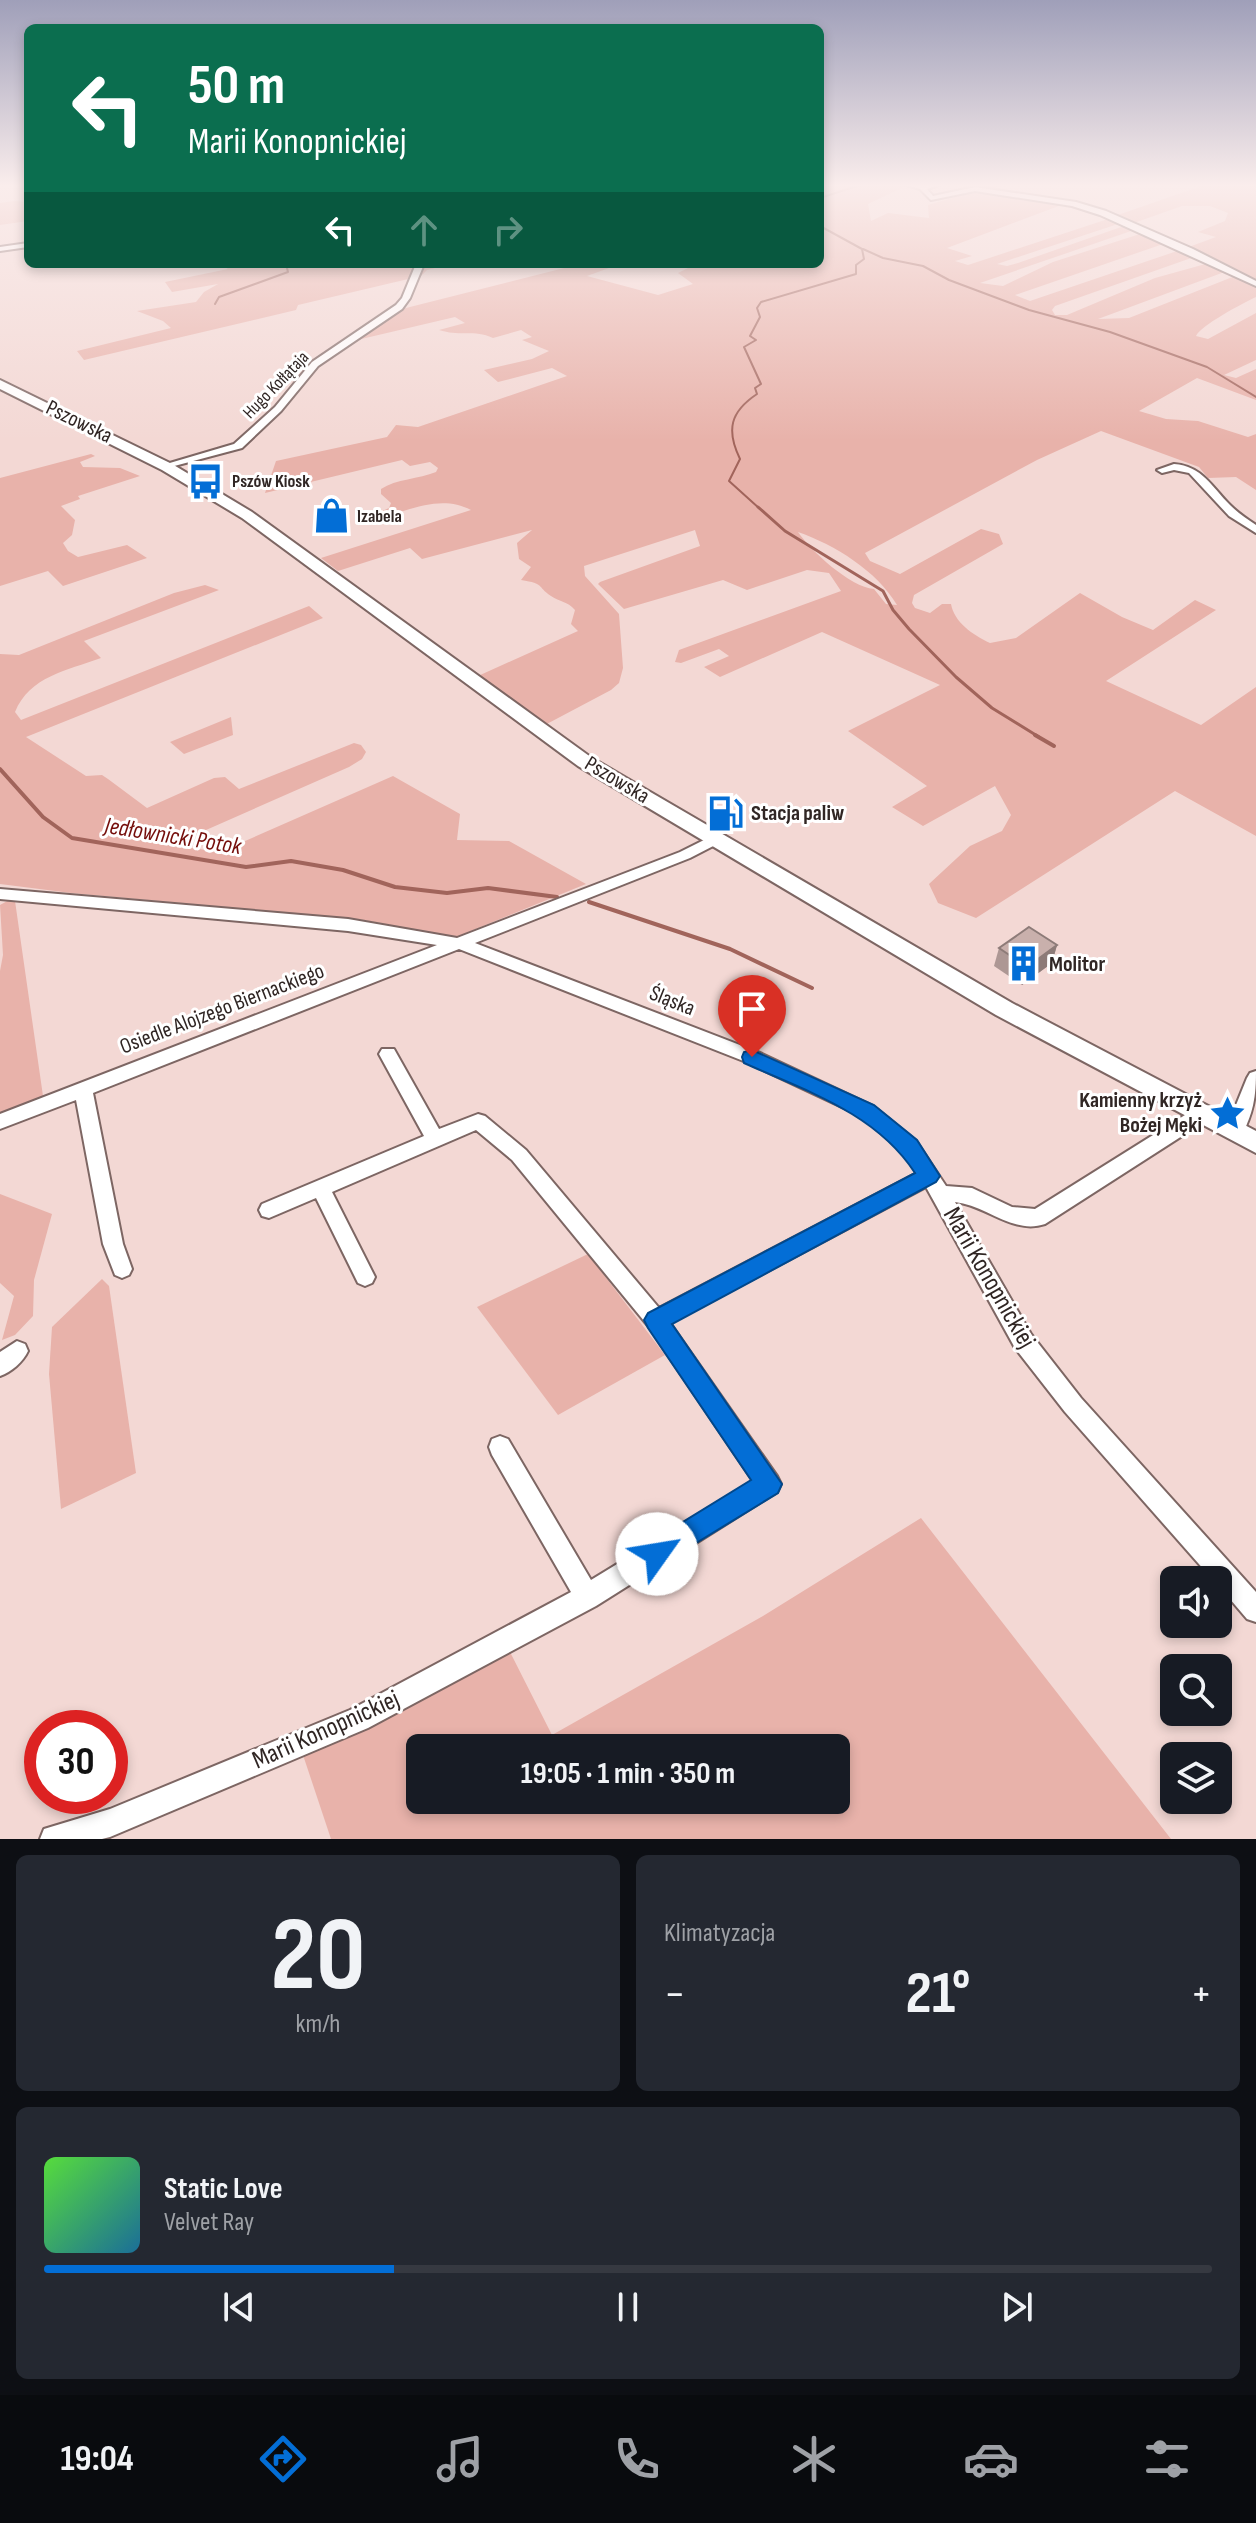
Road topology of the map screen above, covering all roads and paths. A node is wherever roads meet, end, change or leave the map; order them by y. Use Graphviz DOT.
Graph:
graph roads {
  1 [pos="418,270"];
  2 [pos="1225,270"];
  3 [pos="1256,284"];
  4 [pos="0,384"];
  5 [pos="167,467"];
  6 [pos="1162,470"];
  7 [pos="1256,530"];
  8 [pos="716,839"];
  9 [pos="0,894"];
  10 [pos="462,944"];
  11 [pos="388,1054"];
  12 [pos="1256,1078"];
  13 [pos="83,1088"];
  14 [pos="1200,1115"];
  15 [pos="0,1122"];
  16 [pos="1245,1138"];
  17 [pos="435,1139"];
  18 [pos="934,1184"];
  19 [pos="321,1188"];
  20 [pos="269,1210"];
  21 [pos="122,1269"];
  22 [pos="365,1277"];
  23 [pos="656,1320"];
  24 [pos="500,1447"];
  25 [pos="587,1597"];
  26 [pos="1256,1610"];
  27 [pos="54,1839"];
  1 -- 5 [label="street, Hugo Kołłątaja"];
  2 -- 3 [label="street"];
  4 -- 5 [label="main road, Pszowska"];
  5 -- 8 [label="main road, Pszowska"];
  6 -- 7 [label="street"];
  8 -- 10 [label="street"];
  8 -- 14 [label="main road, Pszowska"];
  9 -- 10 [label="street, Śląska"];
  10 -- 13 [label="street, Osiedle Alojzego Biernackiego"];
  10 -- 18 [label="street, Śląska"];
  11 -- 17 [label="street"];
  12 -- 16 [label="street"];
  13 -- 15 [label="street, Osiedle Alojzego Biernackiego"];
  13 -- 21 [label="street"];
  14 -- 16 [label="main road, Pszowska"];
  14 -- 18 [label="street"];
  17 -- 19 [label="street, Marii Konopnickiej"];
  17 -- 23 [label="street, Marii Konopnickiej"];
  18 -- 23 [label="street"];
  18 -- 26 [label="street, Marii Konopnickiej"];
  19 -- 20 [label="street, Marii Konopnickiej"];
  19 -- 22 [label="street"];
  23 -- 25 [label="street, Marii Konopnickiej"];
  24 -- 25 [label="street"];
  25 -- 27 [label="street, Marii Konopnickiej"];
}
